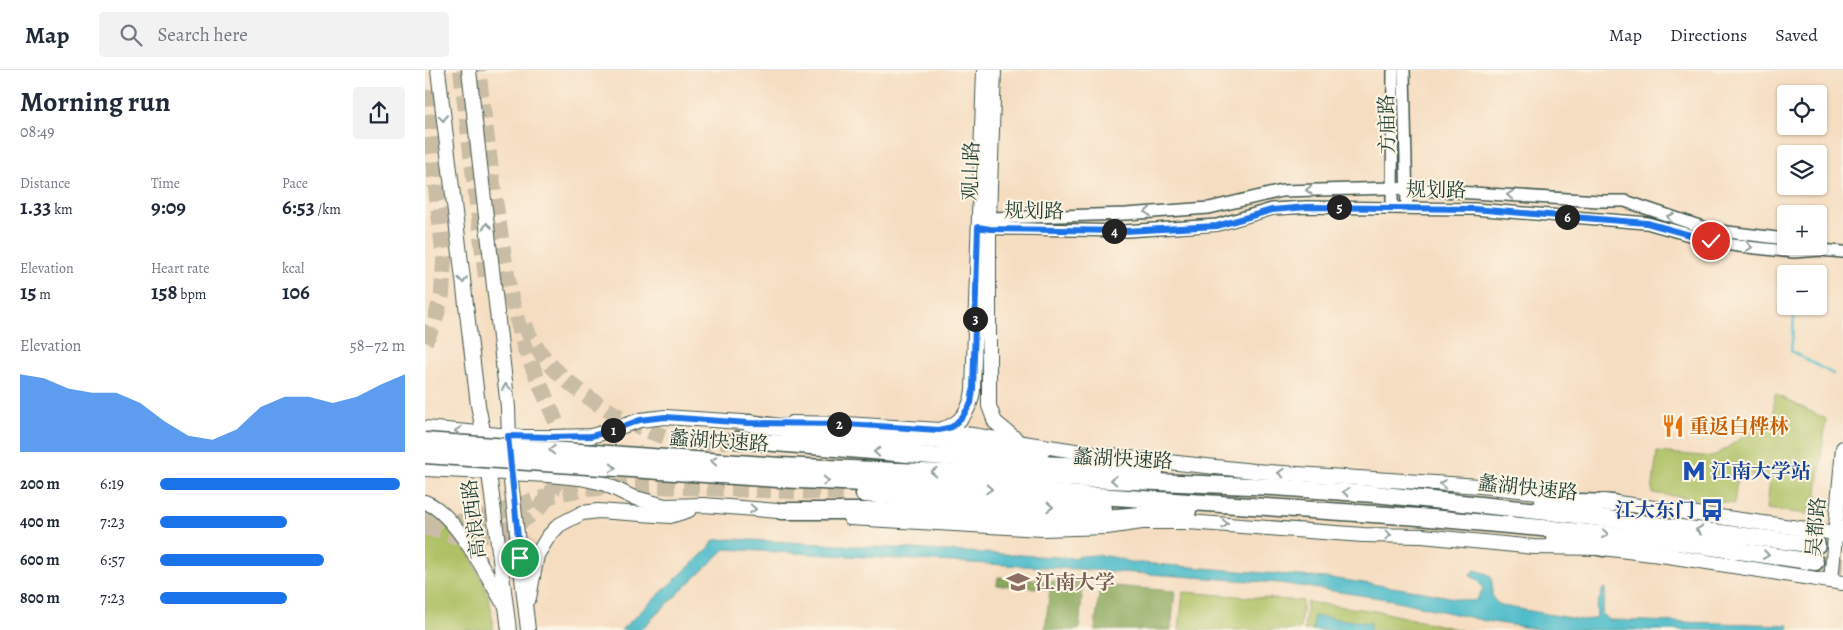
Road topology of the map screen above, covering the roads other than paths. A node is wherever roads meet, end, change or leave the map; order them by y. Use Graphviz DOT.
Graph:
graph roads {
  1 [pos="438,70"];
  2 [pos="469,70"];
  3 [pos="984,70"];
  4 [pos="994,70"];
  5 [pos="1393,70"];
  6 [pos="1404,70"];
  7 [pos="1393,188"];
  8 [pos="1407,188"];
  9 [pos="1392,208"];
  10 [pos="1407,208"];
  11 [pos="986,225"];
  12 [pos="1777,238"];
  13 [pos="1827,243"];
  14 [pos="1843,245"];
  15 [pos="1843,252"];
  16 [pos="748,423"];
  17 [pos="425,428"];
  18 [pos="939,430"];
  19 [pos="484,434"];
  20 [pos="508,436"];
  21 [pos="737,440"];
  22 [pos="425,441"];
  23 [pos="1017,441"];
  24 [pos="1843,448"];
  25 [pos="425,455"];
  26 [pos="1109,467"];
  27 [pos="425,469"];
  28 [pos="489,472"];
  29 [pos="510,473"];
  30 [pos="779,473"];
  31 [pos="1274,487"];
  32 [pos="844,493"];
  33 [pos="1374,494"];
  34 [pos="425,502"];
  35 [pos="1613,503"];
  36 [pos="704,506"];
  37 [pos="781,511"];
  38 [pos="1179,511"];
  39 [pos="1396,517"];
  40 [pos="1419,517"];
  41 [pos="1839,534"];
  42 [pos="1817,545"];
  43 [pos="1603,548"];
  44 [pos="1815,562"];
  45 [pos="1837,582"];
  46 [pos="505,604"];
  47 [pos="509,630"];
  48 [pos="528,630"];
  1 -- 19 [label="main road, 高浪西路, one-way"];
  20 -- 2 [label="main road, 高浪西路, one-way"];
  3 -- 11 [label="main road, 观山路"];
  4 -- 11 [label="main road, 观山路"];
  5 -- 7 [label="street, 方庙路"];
  6 -- 8 [label="street, 方庙路"];
  7 -- 8 [label="street, 规划路"];
  7 -- 9 [label="street, 方庙路"];
  7 -- 11 [label="street, 规划路, one-way"];
  8 -- 10 [label="street, 方庙路"];
  12 -- 8 [label="street, 规划路, one-way"];
  9 -- 10 [label="street, 规划路"];
  9 -- 11 [label="street, 规划路"];
  10 -- 15 [label="street, 规划路, one-way"];
  11 -- 18 [label="main road, 观山路"];
  11 -- 23 [label="main road, 观山路"];
  13 -- 14 [label="street"];
  16 -- 18 [label="main road"];
  16 -- 20 [label="main road"];
  16 -- 26 [label="highway"];
  19 -- 17 [label="main road, one-way"];
  18 -- 23 [label="main road"];
  19 -- 20 [label="main road"];
  19 -- 28 [label="main road, 高浪西路"];
  20 -- 29 [label="main road, 高浪西路"];
  26 -- 21 [label="highway, one-way"];
  30 -- 22 [label="highway, 蠡湖快速路, one-way, bridge"];
  35 -- 23 [label="main road, one-way"];
  24 -- 41 [label="main road, 吴都路"];
  25 -- 30 [label="highway, 蠡湖快速路, one-way, bridge"];
  26 -- 31 [label="highway"];
  27 -- 28 [label="main road"];
  28 -- 29 [label="main road"];
  28 -- 46 [label="main road, 高浪西路"];
  29 -- 36 [label="main road"];
  29 -- 48 [label="main road, 高浪西路"];
  31 -- 30 [label="highway, 蠡湖快速路, one-way"];
  30 -- 39 [label="highway, 蠡湖快速路, one-way"];
  33 -- 31 [label="highway, 蠡湖快速路, one-way"];
  32 -- 38 [label="highway, one-way"];
  33 -- 35 [label="highway"];
  42 -- 33 [label="highway, 蠡湖快速路, one-way"];
  34 -- 46 [label="main road"];
  35 -- 41 [label="main road"];
  36 -- 37 [label="main road, one-way"];
  36 -- 48 [label="main road"];
  37 -- 38 [label="highway"];
  37 -- 43 [label="main road, one-way"];
  38 -- 39 [label="highway"];
  39 -- 40 [label="highway, 蠡湖快速路"];
  40 -- 43 [label="highway"];
  40 -- 44 [label="highway, 蠡湖快速路, one-way"];
  41 -- 45 [label="main road, 吴都路"];
  43 -- 45 [label="main road"];
  46 -- 47 [label="main road, 高浪西路"];
}
